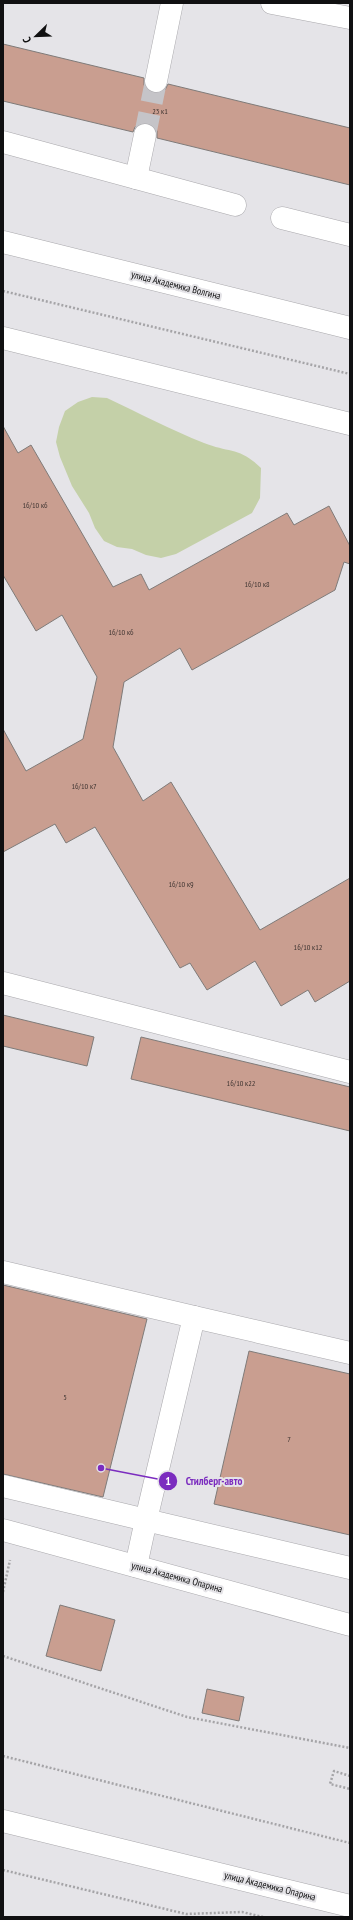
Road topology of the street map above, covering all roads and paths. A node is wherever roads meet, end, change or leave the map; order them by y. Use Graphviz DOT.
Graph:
graph roads {
  1 [pos="172,3"];
  2 [pos="272,3"];
  3 [pos="350,18"];
  4 [pos="156,81"];
  5 [pos="145,135"];
  6 [pos="3,142"];
  7 [pos="136,178"];
  8 [pos="235,205"];
  9 [pos="282,218"];
  10 [pos="350,235"];
  11 [pos="3,242"];
  12 [pos="3,291"];
  13 [pos="350,328"];
  14 [pos="3,338"];
  15 [pos="350,374"];
  16 [pos="350,424"];
  17 [pos="3,983"];
  18 [pos="350,1072"];
  19 [pos="3,1272"];
  20 [pos="194,1317"];
  21 [pos="350,1353"];
  22 [pos="3,1486"];
  23 [pos="146,1520"];
  24 [pos="3,1530"];
  25 [pos="136,1566"];
  26 [pos="350,1568"];
  27 [pos="350,1625"];
  28 [pos="3,1656"];
  29 [pos="350,1748"];
  30 [pos="3,1756"];
  31 [pos="350,1776"];
  32 [pos="350,1789"];
  33 [pos="3,1821"];
  34 [pos="350,1843"];
  35 [pos="3,1870"];
  36 [pos="350,1906"];
  37 [pos="263,1917"];
  1 -- 4 [label="street"];
  2 -- 3 [label="street"];
  5 -- 7 [label="street"];
  6 -- 7 [label="street"];
  7 -- 8 [label="street"];
  9 -- 10 [label="street"];
  11 -- 13 [label="street, улица Академика Волгина"];
  12 -- 15 [label="path"];
  14 -- 16 [label="street"];
  17 -- 18 [label="street"];
  19 -- 20 [label="street"];
  20 -- 21 [label="street"];
  20 -- 23 [label="street"];
  22 -- 23 [label="street"];
  23 -- 25 [label="street"];
  23 -- 26 [label="street"];
  24 -- 25 [label="street, улица Академика Опарина"];
  25 -- 27 [label="street, улица Академика Опарина"];
  28 -- 29 [label="path"];
  30 -- 34 [label="path"];
  31 -- 32 [label="path"];
  33 -- 36 [label="street, улица Академика Опарина"];
  35 -- 37 [label="path"];
}
